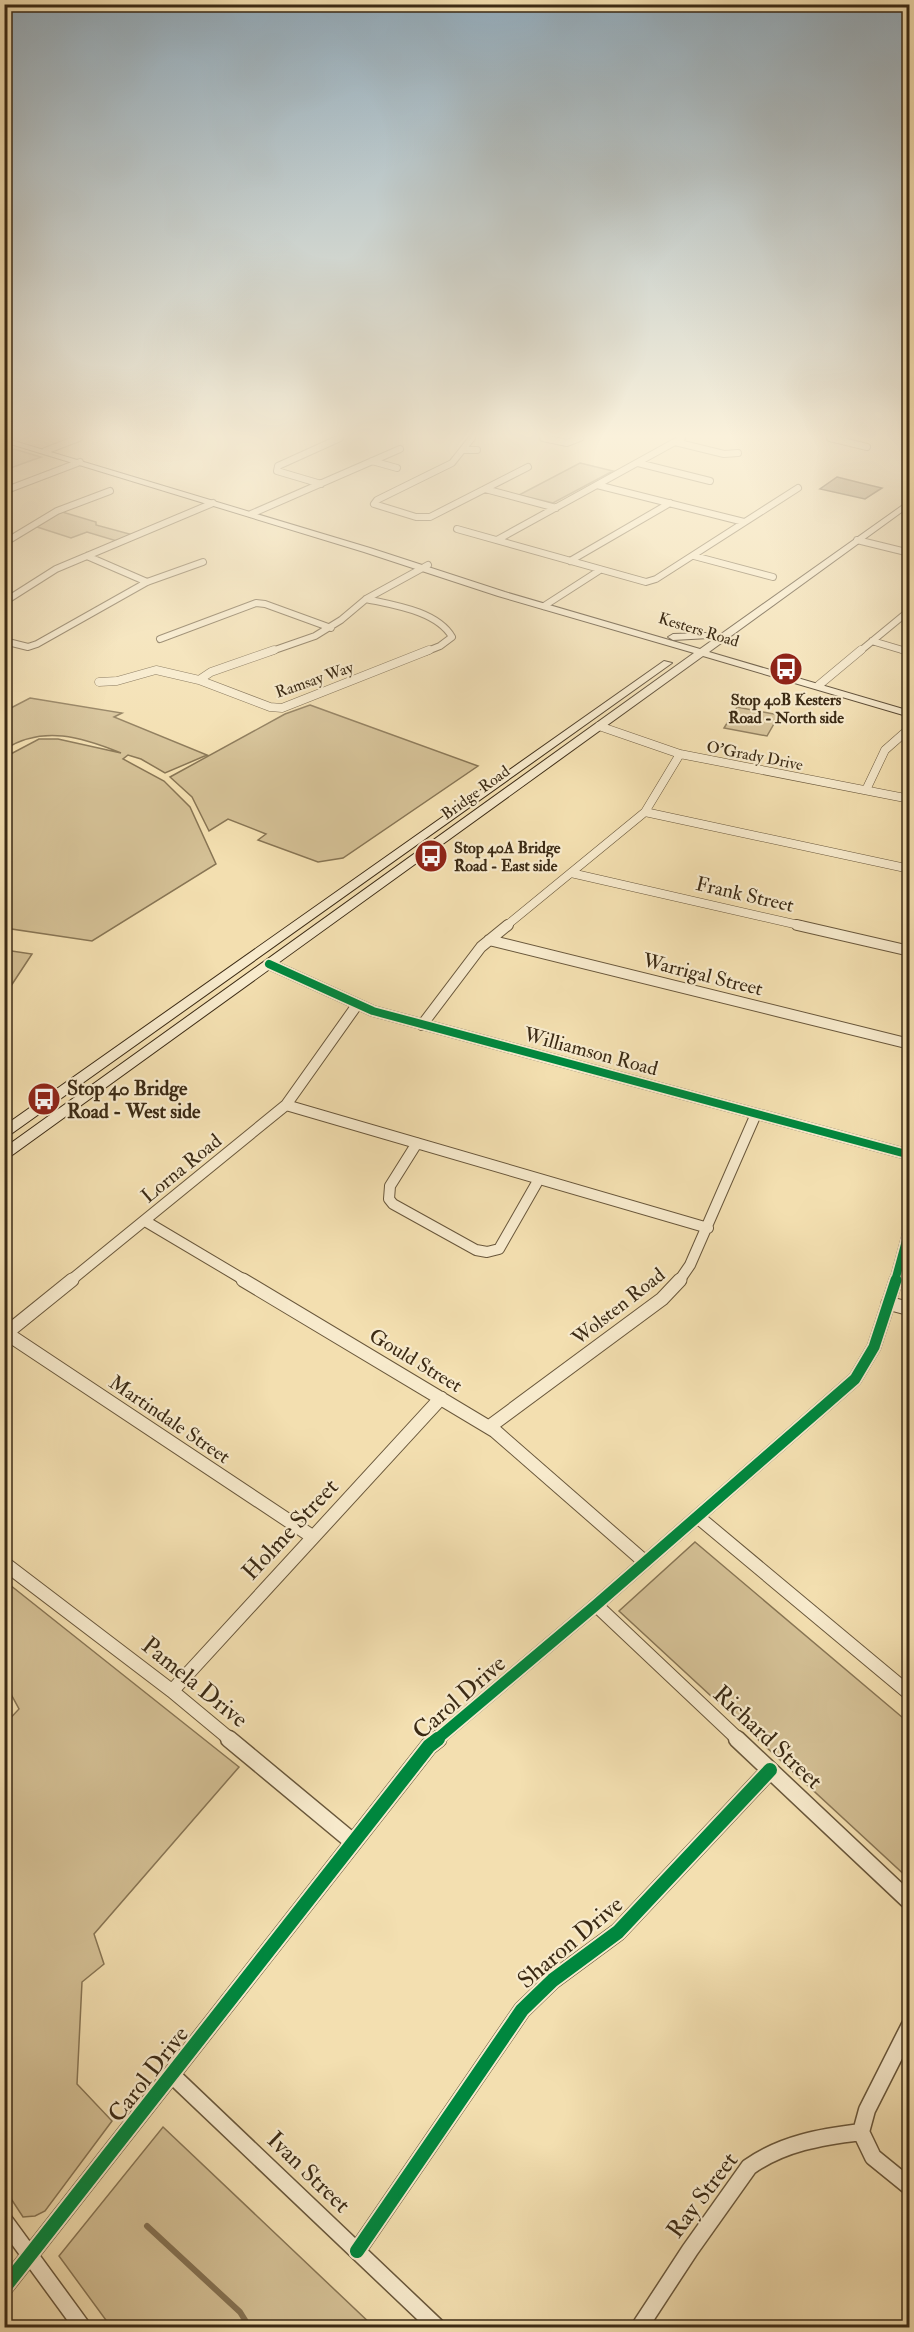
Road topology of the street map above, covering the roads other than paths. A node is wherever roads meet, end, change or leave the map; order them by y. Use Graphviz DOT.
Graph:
graph roads {
  1 [pos="109,547"];
  2 [pos="357,547"];
  3 [pos="521,547"];
  4 [pos="595,547"];
  5 [pos="707,547"];
  6 [pos="832,547"];
  7 [pos="847,547"];
  8 [pos="884,547"];
  9 [pos="909,553"];
  10 [pos="87,556"];
  11 [pos="694,556"];
  12 [pos="570,561"];
  13 [pos="203,562"];
  14 [pos="424,567"];
  15 [pos="600,570"];
  16 [pos="773,577"];
  17 [pos="147,582"];
  18 [pos="4,591"];
  19 [pos="15,594"];
  20 [pos="366,600"];
  21 [pos="4,602"];
  22 [pos="548,603"];
  23 [pos="909,610"];
  24 [pos="725,623"];
  25 [pos="330,628"];
  26 [pos="716,629"];
  27 [pos="706,636"];
  28 [pos="673,637"];
  29 [pos="160,639"];
  30 [pos="4,641"];
  31 [pos="872,641"];
  32 [pos="698,648"];
  33 [pos="909,652"];
  34 [pos="199,680"];
  35 [pos="99,682"];
  36 [pos="816,684"];
  37 [pos="909,714"];
  38 [pos="585,722"];
  39 [pos="599,726"];
  40 [pos="909,728"];
  41 [pos="680,754"];
  42 [pos="866,790"];
  43 [pos="909,799"];
  44 [pos="645,812"];
  45 [pos="909,869"];
  46 [pos="571,873"];
  47 [pos="371,874"];
  48 [pos="385,879"];
  49 [pos="489,940"];
  50 [pos="909,951"];
  51 [pos="254,956"];
  52 [pos="269,964"];
  53 [pos="357,1005"];
  54 [pos="422,1025"];
  55 [pos="909,1044"];
  56 [pos="126,1047"];
  57 [pos="143,1055"];
  58 [pos="286,1105"];
  59 [pos="756,1114"];
  60 [pos="4,1134"];
  61 [pos="417,1143"];
  62 [pos="909,1155"];
  63 [pos="4,1156"];
  64 [pos="539,1179"];
  65 [pos="145,1221"];
  66 [pos="909,1226"];
  67 [pos="708,1228"];
  68 [pos="888,1303"];
  69 [pos="909,1309"];
  70 [pos="5,1334"];
  71 [pos="441,1398"];
  72 [pos="489,1427"];
  73 [pos="698,1517"];
  74 [pos="313,1537"];
  75 [pos="645,1562"];
  76 [pos="4,1563"];
  77 [pos="596,1605"];
  78 [pos="172,1691"];
  79 [pos="908,1692"];
  80 [pos="770,1770"];
  81 [pos="352,1842"];
  82 [pos="909,1902"];
  83 [pos="909,2025"];
  84 [pos="173,2076"];
  85 [pos="861,2132"];
  86 [pos="909,2187"];
  87 [pos="4,2220"];
  88 [pos="357,2251"];
  89 [pos="30,2255"];
  90 [pos="4,2288"];
  91 [pos="83,2328"];
  92 [pos="438,2328"];
  93 [pos="639,2328"];
  1 -- 10 [label="street"];
  2 -- 14 [label="main road, Kesters Road"];
  3 -- 12 [label="street"];
  4 -- 12 [label="street"];
  5 -- 11 [label="street"];
  6 -- 24 [label="main road"];
  7 -- 32 [label="main road, Bridge Road"];
  8 -- 9 [label="street"];
  10 -- 17 [label="street"];
  10 -- 19 [label="street"];
  11 -- 15 [label="street"];
  11 -- 16 [label="street"];
  12 -- 15 [label="street"];
  13 -- 17 [label="street"];
  14 -- 20 [label="street"];
  14 -- 22 [label="main road, Kesters Road"];
  15 -- 22 [label="street"];
  17 -- 30 [label="street"];
  18 -- 19 [label="street"];
  19 -- 21 [label="street"];
  20 -- 25 [label="street"];
  20 -- 34 [label="street, Ramsay Way"];
  22 -- 28 [label="main road, Kesters Road"];
  22 -- 32 [label="main road, Kesters Road"];
  23 -- 31 [label="street"];
  25 -- 29 [label="street"];
  25 -- 34 [label="street"];
  26 -- 27 [label="main road, Bridge Road"];
  27 -- 28 [label="main road"];
  27 -- 32 [label="main road, Bridge Road"];
  28 -- 32 [label="main road, Kesters Road"];
  31 -- 33 [label="street"];
  31 -- 36 [label="street"];
  32 -- 36 [label="main road, Kesters Road"];
  32 -- 38 [label="main road, Bridge Road"];
  32 -- 39 [label="main road, Bridge Road"];
  34 -- 35 [label="street"];
  36 -- 37 [label="main road, Kesters Road"];
  38 -- 39 [label="main road"];
  38 -- 47 [label="main road, Bridge Road"];
  39 -- 41 [label="street, O'Grady Drive"];
  39 -- 48 [label="main road, Bridge Road"];
  40 -- 42 [label="street"];
  41 -- 42 [label="street, O'Grady Drive"];
  41 -- 44 [label="street"];
  42 -- 43 [label="street, O'Grady Drive"];
  44 -- 45 [label="street"];
  44 -- 46 [label="street"];
  46 -- 49 [label="street"];
  46 -- 50 [label="street, Frank Street"];
  47 -- 48 [label="main road"];
  47 -- 51 [label="main road, Bridge Road"];
  48 -- 52 [label="main road, Bridge Road"];
  49 -- 54 [label="street"];
  49 -- 55 [label="street, Warrigal Street"];
  51 -- 52 [label="main road"];
  51 -- 56 [label="main road, Bridge Road"];
  52 -- 53 [label="street, Williamson Road"];
  52 -- 57 [label="main road, Bridge Road"];
  53 -- 54 [label="street, Williamson Road"];
  53 -- 58 [label="street, Lorna Road"];
  54 -- 59 [label="street, Williamson Road"];
  56 -- 57 [label="main road"];
  56 -- 60 [label="main road, Bridge Road"];
  57 -- 63 [label="main road, Bridge Road"];
  58 -- 61 [label="street"];
  58 -- 65 [label="street, Lorna Road"];
  59 -- 62 [label="street, Williamson Road"];
  59 -- 67 [label="street, Wolsten Road"];
  61 -- 64 [label="street"];
  61 -- 64 [label="street"];
  64 -- 67 [label="street"];
  65 -- 70 [label="street, Lorna Road"];
  65 -- 71 [label="street, Gould Street"];
  66 -- 68 [label="street, Carol Drive"];
  67 -- 72 [label="street, Wolsten Road"];
  68 -- 69 [label="street"];
  68 -- 73 [label="street, Carol Drive"];
  70 -- 74 [label="street, Martindale Street"];
  71 -- 72 [label="street, Gould Street"];
  71 -- 74 [label="street, Holme Street"];
  72 -- 75 [label="street, Gould Street"];
  73 -- 75 [label="street, Carol Drive"];
  73 -- 79 [label="street"];
  74 -- 78 [label="street, Holme Street"];
  75 -- 77 [label="street, Carol Drive"];
  76 -- 78 [label="street, Pamela Drive"];
  77 -- 80 [label="street, Richard Street"];
  77 -- 81 [label="street, Carol Drive"];
  78 -- 81 [label="street, Pamela Drive"];
  80 -- 82 [label="street, Richard Street"];
  80 -- 88 [label="street, Sharon Drive"];
  81 -- 84 [label="street, Carol Drive"];
  83 -- 85 [label="street"];
  84 -- 88 [label="street, Ivan Street"];
  84 -- 89 [label="street, Carol Drive"];
  85 -- 86 [label="street"];
  85 -- 93 [label="street, Ray Street"];
  87 -- 89 [label="street"];
  88 -- 92 [label="street, Ivan Street"];
  89 -- 90 [label="street, Carol Drive"];
  89 -- 91 [label="street"];
}
